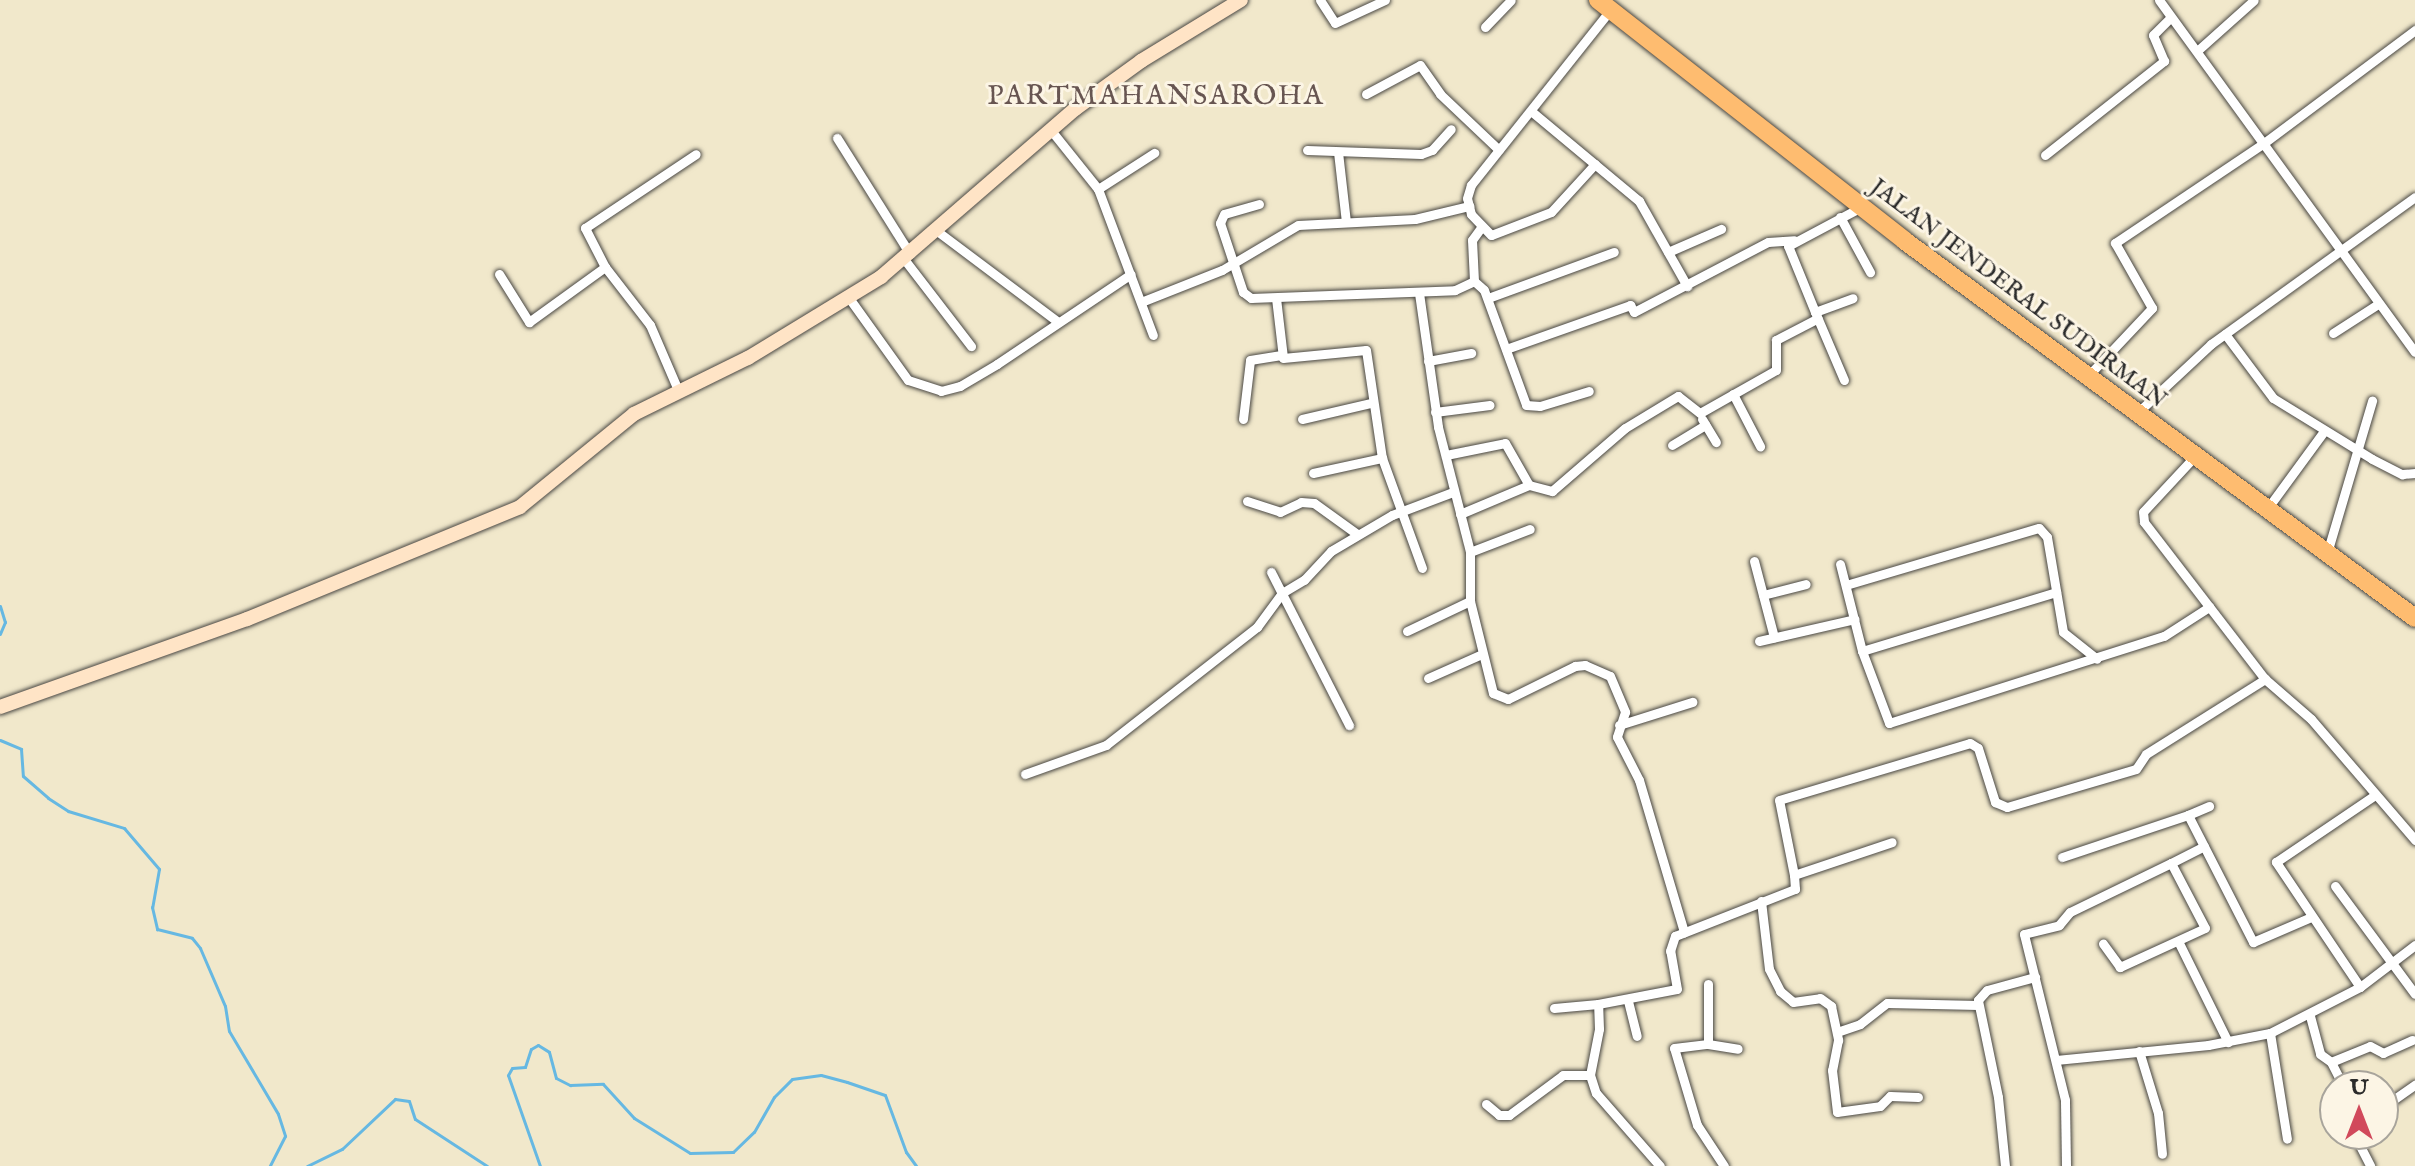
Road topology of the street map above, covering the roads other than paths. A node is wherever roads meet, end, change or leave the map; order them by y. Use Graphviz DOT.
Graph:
graph roads {
  1 [pos="1241,0"];
  2 [pos="1320,0"];
  3 [pos="1385,0"];
  4 [pos="1511,0"];
  5 [pos="2159,0"];
  6 [pos="2254,0"];
  7 [pos="1604,5"];
  8 [pos="2171,17"];
  9 [pos="1485,27"];
  10 [pos="2415,30"];
  11 [pos="2197,51"];
  12 [pos="1366,94"];
  13 [pos="1531,111"];
  14 [pos="1050,129"];
  15 [pos="1451,129"];
  16 [pos="837,138"];
  17 [pos="2264,143"];
  18 [pos="1307,150"];
  19 [pos="1499,150"];
  20 [pos="1338,152"];
  21 [pos="1154,153"];
  22 [pos="696,154"];
  23 [pos="2045,155"];
  24 [pos="1595,164"];
  25 [pos="1098,189"];
  26 [pos="2415,197"];
  27 [pos="1259,204"];
  28 [pos="1469,206"];
  29 [pos="1861,207"];
  30 [pos="1840,217"];
  31 [pos="1346,222"];
  32 [pos="1480,229"];
  33 [pos="1721,229"];
  34 [pos="937,231"];
  35 [pos="1794,240"];
  36 [pos="2339,250"];
  37 [pos="1614,252"];
  38 [pos="1668,252"];
  39 [pos="907,256"];
  40 [pos="1234,263"];
  41 [pos="605,267"];
  42 [pos="1870,272"];
  43 [pos="499,274"];
  44 [pos="1131,274"];
  45 [pos="1474,281"];
  46 [pos="1687,286"];
  47 [pos="1419,293"];
  48 [pos="849,298"];
  49 [pos="1276,298"];
  50 [pos="1488,298"];
  51 [pos="1853,298"];
  52 [pos="1141,302"];
  53 [pos="2378,304"];
  54 [pos="1816,315"];
  55 [pos="1057,321"];
  56 [pos="2333,333"];
  57 [pos="2225,334"];
  58 [pos="1153,335"];
  59 [pos="971,346"];
  60 [pos="1506,349"];
  61 [pos="2415,352"];
  62 [pos="1471,353"];
  63 [pos="1280,355"];
  64 [pos="1428,361"];
  65 [pos="2087,377"];
  66 [pos="1844,380"];
  67 [pos="678,390"];
  68 [pos="1589,391"];
  69 [pos="1733,394"];
  70 [pos="2372,401"];
  71 [pos="1371,403"];
  72 [pos="1490,405"];
  73 [pos="1435,412"];
  74 [pos="1698,413"];
  75 [pos="2136,414"];
  76 [pos="1243,419"];
  77 [pos="1302,419"];
  78 [pos="1705,425"];
  79 [pos="2324,431"];
  80 [pos="1716,442"];
  81 [pos="1672,445"];
  82 [pos="1760,446"];
  83 [pos="2356,449"];
  84 [pos="1446,455"];
  85 [pos="2195,456"];
  86 [pos="1382,458"];
  87 [pos="1313,473"];
  88 [pos="2415,473"];
  89 [pos="1529,485"];
  90 [pos="1453,492"];
  91 [pos="1247,501"];
  92 [pos="2267,509"];
  93 [pos="1400,512"];
  94 [pos="1460,514"];
  95 [pos="1530,529"];
  96 [pos="1357,534"];
  97 [pos="1470,552"];
  98 [pos="2327,553"];
  99 [pos="1754,561"];
  100 [pos="1840,564"];
  101 [pos="1422,568"];
  102 [pos="1271,572"];
  103 [pos="1806,584"];
  104 [pos="1846,585"];
  105 [pos="2056,592"];
  106 [pos="1282,593"];
  107 [pos="1763,595"];
  108 [pos="1470,601"];
  109 [pos="2209,607"];
  110 [pos="2415,618"];
  111 [pos="1855,619"];
  112 [pos="1407,631"];
  113 [pos="1774,637"];
  114 [pos="1759,641"];
  115 [pos="1862,651"];
  116 [pos="1482,654"];
  117 [pos="2097,659"];
  118 [pos="1428,678"];
  119 [pos="2265,679"];
  120 [pos="1692,702"];
  121 [pos="6,704"];
  122 [pos="1349,725"];
  123 [pos="1619,725"];
  124 [pos="1025,774"];
  125 [pos="2375,795"];
  126 [pos="2209,806"];
  127 [pos="2188,815"];
  128 [pos="2415,840"];
  129 [pos="1892,842"];
  130 [pos="2204,846"];
  131 [pos="2062,857"];
  132 [pos="2171,863"];
  133 [pos="1794,875"];
  134 [pos="2335,886"];
  135 [pos="1761,901"];
  136 [pos="2311,917"];
  137 [pos="1684,932"];
  138 [pos="2178,941"];
  139 [pos="2103,944"];
  140 [pos="2415,945"];
  141 [pos="2393,964"];
  142 [pos="2035,977"];
  143 [pos="1708,984"];
  144 [pos="2360,987"];
  145 [pos="2415,994"];
  146 [pos="1628,1001"];
  147 [pos="1598,1004"];
  148 [pos="1978,1005"];
  149 [pos="1554,1008"];
  150 [pos="2310,1016"];
  151 [pos="1837,1032"];
  152 [pos="2270,1033"];
  153 [pos="1637,1036"];
  154 [pos="2228,1042"];
  155 [pos="2414,1042"];
  156 [pos="1708,1044"];
  157 [pos="1738,1049"];
  158 [pos="2139,1051"];
  159 [pos="2056,1060"];
  160 [pos="2331,1062"];
  161 [pos="2335,1070"];
  162 [pos="1590,1075"];
  163 [pos="1918,1097"];
  164 [pos="1486,1104"];
  165 [pos="2287,1139"];
  166 [pos="2162,1154"];
  167 [pos="1660,1166"];
  168 [pos="1724,1166"];
  169 [pos="2005,1166"];
  170 [pos="2066,1166"];
  1 -- 14 [label="main road"];
  2 -- 3 [label="street"];
  4 -- 9 [label="street"];
  5 -- 8 [label="street"];
  6 -- 11 [label="street"];
  7 -- 13 [label="street"];
  7 -- 29 [label="highway, JALAN JENDERAL SUDIRMAN"];
  8 -- 11 [label="street"];
  8 -- 23 [label="street"];
  10 -- 17 [label="street"];
  11 -- 17 [label="street"];
  12 -- 19 [label="street"];
  13 -- 19 [label="street"];
  13 -- 24 [label="street"];
  14 -- 25 [label="street"];
  14 -- 34 [label="main road"];
  15 -- 20 [label="street"];
  16 -- 39 [label="street"];
  17 -- 36 [label="street"];
  17 -- 65 [label="street"];
  18 -- 20 [label="street"];
  19 -- 28 [label="street"];
  20 -- 31 [label="street"];
  21 -- 25 [label="street"];
  22 -- 41 [label="street"];
  24 -- 32 [label="street"];
  24 -- 38 [label="street"];
  25 -- 44 [label="street"];
  26 -- 36 [label="street"];
  27 -- 40 [label="street"];
  28 -- 31 [label="street"];
  28 -- 32 [label="street"];
  29 -- 30 [label="street"];
  29 -- 65 [label="highway, JALAN JENDERAL SUDIRMAN"];
  30 -- 35 [label="street"];
  30 -- 42 [label="street"];
  31 -- 40 [label="street"];
  32 -- 45 [label="street"];
  33 -- 38 [label="street"];
  34 -- 39 [label="main road"];
  34 -- 55 [label="street"];
  35 -- 46 [label="street"];
  35 -- 54 [label="street"];
  36 -- 53 [label="street"];
  36 -- 57 [label="street"];
  37 -- 50 [label="street"];
  38 -- 46 [label="street"];
  39 -- 48 [label="main road"];
  39 -- 59 [label="street"];
  40 -- 49 [label="street"];
  40 -- 52 [label="street"];
  41 -- 43 [label="street"];
  41 -- 67 [label="street"];
  44 -- 52 [label="street"];
  44 -- 55 [label="street"];
  45 -- 47 [label="street"];
  45 -- 50 [label="street"];
  46 -- 60 [label="street"];
  47 -- 49 [label="street"];
  47 -- 64 [label="street"];
  48 -- 55 [label="street"];
  48 -- 67 [label="main road"];
  49 -- 63 [label="street"];
  50 -- 60 [label="street"];
  51 -- 54 [label="street"];
  52 -- 58 [label="street"];
  53 -- 56 [label="street"];
  53 -- 61 [label="street"];
  54 -- 66 [label="street"];
  54 -- 69 [label="street"];
  57 -- 75 [label="street"];
  57 -- 79 [label="street"];
  60 -- 68 [label="street"];
  62 -- 64 [label="street"];
  63 -- 71 [label="street"];
  63 -- 76 [label="street"];
  64 -- 73 [label="street"];
  65 -- 75 [label="highway, JALAN JENDERAL SUDIRMAN"];
  67 -- 121 [label="main road"];
  69 -- 74 [label="street"];
  69 -- 82 [label="street"];
  70 -- 83 [label="street"];
  71 -- 77 [label="street"];
  71 -- 86 [label="street"];
  72 -- 73 [label="street"];
  73 -- 84 [label="street"];
  74 -- 78 [label="street"];
  74 -- 89 [label="street"];
  75 -- 85 [label="highway, JALAN JENDERAL SUDIRMAN"];
  78 -- 80 [label="street"];
  78 -- 81 [label="street"];
  79 -- 83 [label="street"];
  79 -- 92 [label="street"];
  83 -- 88 [label="street"];
  83 -- 98 [label="street"];
  84 -- 89 [label="street"];
  84 -- 90 [label="street"];
  85 -- 92 [label="highway, JALAN JENDERAL SUDIRMAN"];
  85 -- 109 [label="street"];
  86 -- 87 [label="street"];
  86 -- 93 [label="street"];
  89 -- 94 [label="street"];
  90 -- 93 [label="street"];
  90 -- 94 [label="street"];
  91 -- 96 [label="street"];
  92 -- 98 [label="highway, JALAN JENDERAL SUDIRMAN"];
  93 -- 96 [label="street"];
  93 -- 101 [label="street"];
  94 -- 97 [label="street"];
  95 -- 97 [label="street"];
  96 -- 106 [label="street"];
  97 -- 108 [label="street"];
  98 -- 110 [label="highway, JALAN JENDERAL SUDIRMAN"];
  99 -- 107 [label="street"];
  100 -- 104 [label="street"];
  102 -- 106 [label="street"];
  103 -- 107 [label="street"];
  104 -- 105 [label="street"];
  104 -- 111 [label="street"];
  105 -- 115 [label="street"];
  105 -- 117 [label="street"];
  106 -- 122 [label="street"];
  106 -- 124 [label="street"];
  107 -- 113 [label="street"];
  108 -- 112 [label="street"];
  108 -- 116 [label="street"];
  109 -- 117 [label="street"];
  109 -- 119 [label="street"];
  111 -- 113 [label="street"];
  111 -- 115 [label="street"];
  113 -- 114 [label="street"];
  115 -- 117 [label="street"];
  116 -- 118 [label="street"];
  116 -- 123 [label="street"];
  119 -- 125 [label="street"];
  119 -- 133 [label="street"];
  120 -- 123 [label="street"];
  123 -- 137 [label="street"];
  125 -- 128 [label="street"];
  125 -- 136 [label="street"];
  126 -- 127 [label="street"];
  127 -- 130 [label="street"];
  127 -- 131 [label="street"];
  129 -- 133 [label="street"];
  130 -- 132 [label="street"];
  130 -- 136 [label="street"];
  132 -- 138 [label="street"];
  132 -- 142 [label="street"];
  133 -- 135 [label="street"];
  134 -- 141 [label="street"];
  135 -- 137 [label="street"];
  135 -- 151 [label="street"];
  136 -- 144 [label="street"];
  137 -- 146 [label="street"];
  138 -- 139 [label="street"];
  138 -- 154 [label="street"];
  140 -- 141 [label="street"];
  141 -- 144 [label="street"];
  141 -- 145 [label="street"];
  142 -- 148 [label="street"];
  142 -- 159 [label="street"];
  143 -- 156 [label="street"];
  144 -- 150 [label="street"];
  146 -- 147 [label="street"];
  146 -- 153 [label="street"];
  147 -- 149 [label="street"];
  147 -- 162 [label="street"];
  148 -- 151 [label="street"];
  148 -- 169 [label="street"];
  150 -- 152 [label="street"];
  150 -- 160 [label="street"];
  151 -- 163 [label="street"];
  152 -- 154 [label="street"];
  152 -- 165 [label="street"];
  154 -- 158 [label="street"];
  155 -- 160 [label="street"];
  156 -- 157 [label="street"];
  156 -- 168 [label="street"];
  158 -- 159 [label="street"];
  158 -- 166 [label="street"];
  159 -- 170 [label="street"];
  160 -- 161 [label="street"];
  162 -- 164 [label="street"];
  162 -- 167 [label="street"];
}
